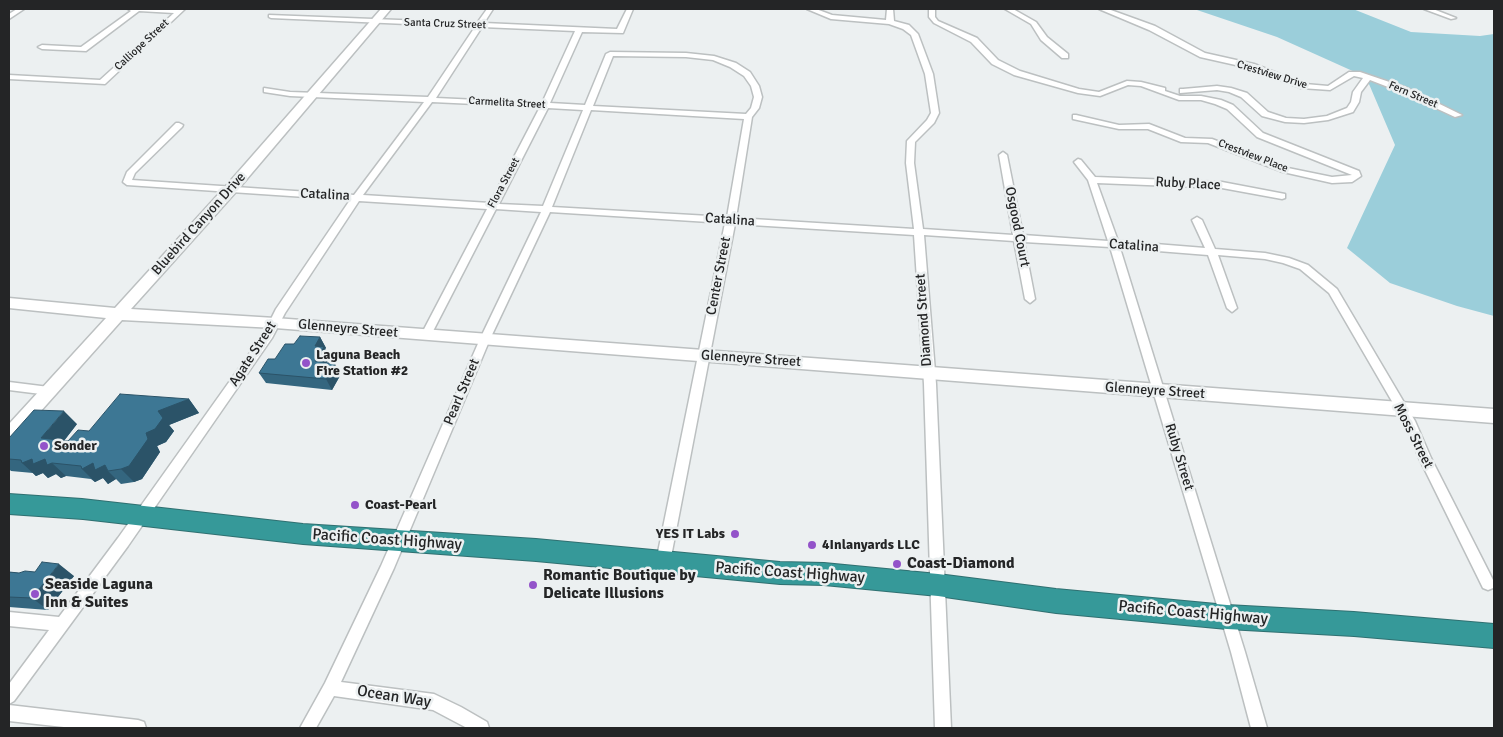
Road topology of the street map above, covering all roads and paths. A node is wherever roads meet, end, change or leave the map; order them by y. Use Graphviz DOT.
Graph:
graph roads {
  1 [pos="21,9"];
  2 [pos="129,9"];
  3 [pos="138,9"];
  4 [pos="386,9"];
  5 [pos="490,9"];
  6 [pos="630,9"];
  7 [pos="810,9"];
  8 [pos="890,9"];
  9 [pos="932,9"];
  10 [pos="1008,9"];
  11 [pos="1102,9"];
  12 [pos="1427,9"];
  13 [pos="180,10"];
  14 [pos="271,16"];
  15 [pos="9,17"];
  16 [pos="1453,18"];
  17 [pos="375,21"];
  18 [pos="890,22"];
  19 [pos="479,26"];
  20 [pos="579,30"];
  21 [pos="42,46"];
  22 [pos="610,54"];
  23 [pos="1065,56"];
  24 [pos="1368,77"];
  25 [pos="11,79"];
  26 [pos="267,90"];
  27 [pos="1156,90"];
  28 [pos="310,95"];
  29 [pos="430,100"];
  30 [pos="545,105"];
  31 [pos="589,108"];
  32 [pos="1458,115"];
  33 [pos="748,117"];
  34 [pos="1076,117"];
  35 [pos="179,125"];
  36 [pos="1003,155"];
  37 [pos="1078,162"];
  38 [pos="1092,180"];
  39 [pos="230,190"];
  40 [pos="1282,196"];
  41 [pos="357,197"];
  42 [pos="492,205"];
  43 [pos="548,208"];
  44 [pos="730,220"];
  45 [pos="1197,220"];
  46 [pos="918,233"];
  47 [pos="1018,238"];
  48 [pos="1114,244"];
  49 [pos="1212,252"];
  50 [pos="1333,291"];
  51 [pos="1030,300"];
  52 [pos="9,303"];
  53 [pos="1232,308"];
  54 [pos="119,314"];
  55 [pos="275,323"];
  56 [pos="426,335"];
  57 [pos="485,339"];
  58 [pos="703,355"];
  59 [pos="928,373"];
  60 [pos="9,386"];
  61 [pos="49,391"];
  62 [pos="1159,392"];
  63 [pos="1401,409"];
  64 [pos="1494,416"];
  65 [pos="9,436"];
  66 [pos="9,504"];
  67 [pos="141,515"];
  68 [pos="398,540"];
  69 [pos="663,562"];
  70 [pos="1488,584"];
  71 [pos="938,585"];
  72 [pos="1227,617"];
  73 [pos="9,618"];
  74 [pos="61,624"];
  75 [pos="1494,636"];
  76 [pos="330,688"];
  77 [pos="9,696"];
  78 [pos="9,713"];
  79 [pos="138,728"];
  80 [pos="308,728"];
  81 [pos="481,728"];
  82 [pos="943,728"];
  83 [pos="1258,728"];
  1 -- 15 [label="street"];
  2 -- 3 [label="street"];
  3 -- 13 [label="street"];
  3 -- 21 [label="street"];
  4 -- 17 [label="street, Bluebird Canyon Drive"];
  5 -- 19 [label="street, Agate Street"];
  6 -- 20 [label="street, Santa Cruz Street"];
  7 -- 18 [label="street, Diamond Street"];
  8 -- 18 [label="street"];
  9 -- 27 [label="street, Crestview Drive"];
  10 -- 23 [label="street"];
  11 -- 24 [label="street, Crestview Drive"];
  12 -- 16 [label="street"];
  13 -- 25 [label="street, Calliope Street"];
  14 -- 17 [label="street, Santa Cruz Street"];
  17 -- 19 [label="street, Santa Cruz Street"];
  17 -- 28 [label="street, Bluebird Canyon Drive"];
  18 -- 46 [label="street, Diamond Street"];
  19 -- 20 [label="street, Santa Cruz Street"];
  19 -- 29 [label="street, Agate Street"];
  20 -- 30 [label="street, Flora Street"];
  22 -- 31 [label="street, Pearl Street"];
  22 -- 33 [label="street, Center Street"];
  24 -- 27 [label="street, Crestview Drive"];
  24 -- 32 [label="street, Fern Street"];
  26 -- 28 [label="street, Carmelita Street"];
  27 -- 34 [label="street, Crestview Place"];
  28 -- 29 [label="street, Carmelita Street"];
  28 -- 39 [label="street, Bluebird Canyon Drive"];
  29 -- 30 [label="street, Carmelita Street"];
  29 -- 41 [label="street, Agate Street"];
  30 -- 31 [label="street, Carmelita Street"];
  30 -- 42 [label="street, Flora Street"];
  31 -- 33 [label="street, Carmelita Street"];
  31 -- 43 [label="street, Pearl Street"];
  33 -- 44 [label="street, Center Street"];
  35 -- 39 [label="street, Catalina"];
  36 -- 47 [label="street, Osgood Court"];
  37 -- 38 [label="street, Ruby Street"];
  38 -- 40 [label="street, Ruby Place"];
  38 -- 48 [label="street, Ruby Street"];
  39 -- 41 [label="street, Catalina"];
  39 -- 54 [label="street, Bluebird Canyon Drive"];
  41 -- 42 [label="street, Catalina"];
  41 -- 55 [label="street, Agate Street"];
  42 -- 43 [label="street, Catalina"];
  42 -- 56 [label="street, Flora Street"];
  43 -- 44 [label="street, Catalina"];
  43 -- 57 [label="street, Pearl Street"];
  44 -- 46 [label="street, Catalina"];
  44 -- 58 [label="street, Center Street"];
  45 -- 49 [label="street"];
  46 -- 47 [label="street, Catalina"];
  46 -- 59 [label="street, Diamond Street"];
  47 -- 48 [label="street, Catalina"];
  47 -- 51 [label="street, Osgood Court"];
  48 -- 49 [label="street, Catalina"];
  48 -- 62 [label="street, Ruby Street"];
  49 -- 50 [label="street, Catalina"];
  49 -- 53 [label="street"];
  50 -- 63 [label="street, Moss Street"];
  52 -- 54 [label="street, Glenneyre Street"];
  54 -- 55 [label="street, Glenneyre Street"];
  54 -- 61 [label="street, Bluebird Canyon Drive"];
  55 -- 56 [label="street, Glenneyre Street"];
  55 -- 67 [label="street, Agate Street"];
  56 -- 57 [label="street, Glenneyre Street"];
  57 -- 58 [label="street, Glenneyre Street"];
  57 -- 68 [label="street, Pearl Street"];
  58 -- 59 [label="street, Glenneyre Street"];
  58 -- 69 [label="street, Center Street"];
  59 -- 62 [label="street, Glenneyre Street"];
  59 -- 71 [label="street, Diamond Street"];
  60 -- 61 [label="street"];
  61 -- 65 [label="street, Bluebird Canyon Drive"];
  62 -- 63 [label="street, Glenneyre Street"];
  62 -- 72 [label="street, Ruby Street"];
  63 -- 64 [label="street, Glenneyre Street"];
  63 -- 70 [label="street, Moss Street"];
  66 -- 67 [label="highway, Pacific Coast Highway"];
  67 -- 68 [label="highway, Pacific Coast Highway"];
  67 -- 74 [label="street, Agate Street"];
  68 -- 69 [label="highway, Pacific Coast Highway"];
  68 -- 76 [label="street, Pearl Street"];
  69 -- 71 [label="highway, Pacific Coast Highway"];
  71 -- 72 [label="highway, Pacific Coast Highway"];
  71 -- 82 [label="street, Diamond Street"];
  72 -- 75 [label="highway, Pacific Coast Highway"];
  72 -- 83 [label="street, Ruby Street"];
  73 -- 74 [label="street"];
  74 -- 77 [label="street, Agate Street"];
  76 -- 80 [label="street, Pearl Street"];
  76 -- 81 [label="street, Ocean Way"];
  78 -- 79 [label="street"];
}
